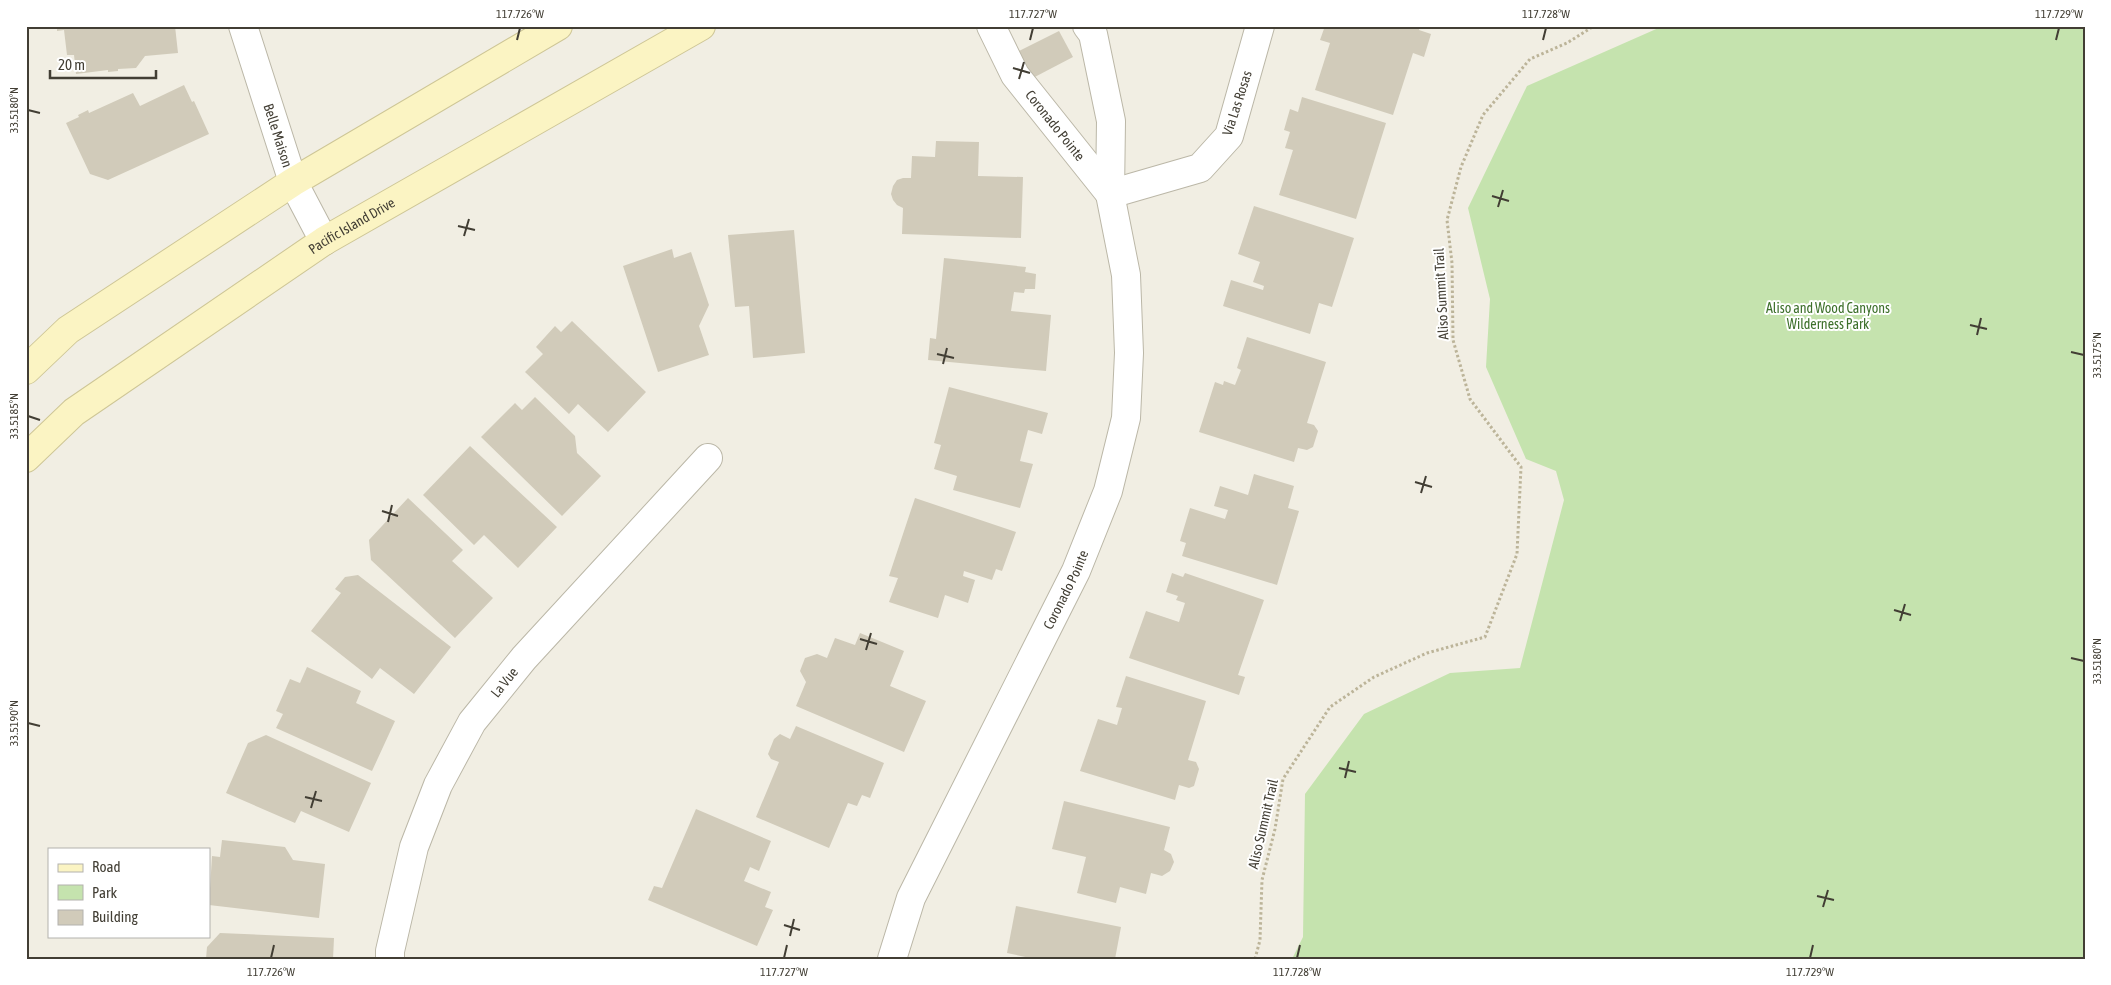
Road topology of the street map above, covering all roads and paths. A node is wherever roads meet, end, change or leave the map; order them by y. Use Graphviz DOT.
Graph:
graph roads {
  1 [pos="243,26"];
  2 [pos="558,26"];
  3 [pos="701,26"];
  4 [pos="991,26"];
  5 [pos="1087,26"];
  6 [pos="1260,26"];
  7 [pos="1594,26"];
  8 [pos="293,182"];
  9 [pos="1110,194"];
  10 [pos="324,241"];
  11 [pos="26,370"];
  12 [pos="26,458"];
  13 [pos="708,458"];
  14 [pos="390,959"];
  15 [pos="892,959"];
  16 [pos="1255,959"];
  1 -- 8 [label="street, Belle Maison"];
  2 -- 8 [label="main road"];
  3 -- 10 [label="main road, Pacific Island Drive"];
  4 -- 9 [label="street, Coronado Pointe"];
  5 -- 9 [label="street, Coronado Pointe"];
  6 -- 9 [label="street, Via Las Rosas"];
  7 -- 16 [label="path, Aliso Summit Trail"];
  8 -- 10 [label="street, Belle Maison"];
  8 -- 11 [label="main road"];
  9 -- 15 [label="street, Coronado Pointe"];
  10 -- 12 [label="main road, Pacific Island Drive"];
  13 -- 14 [label="street, La Vue"];
}
